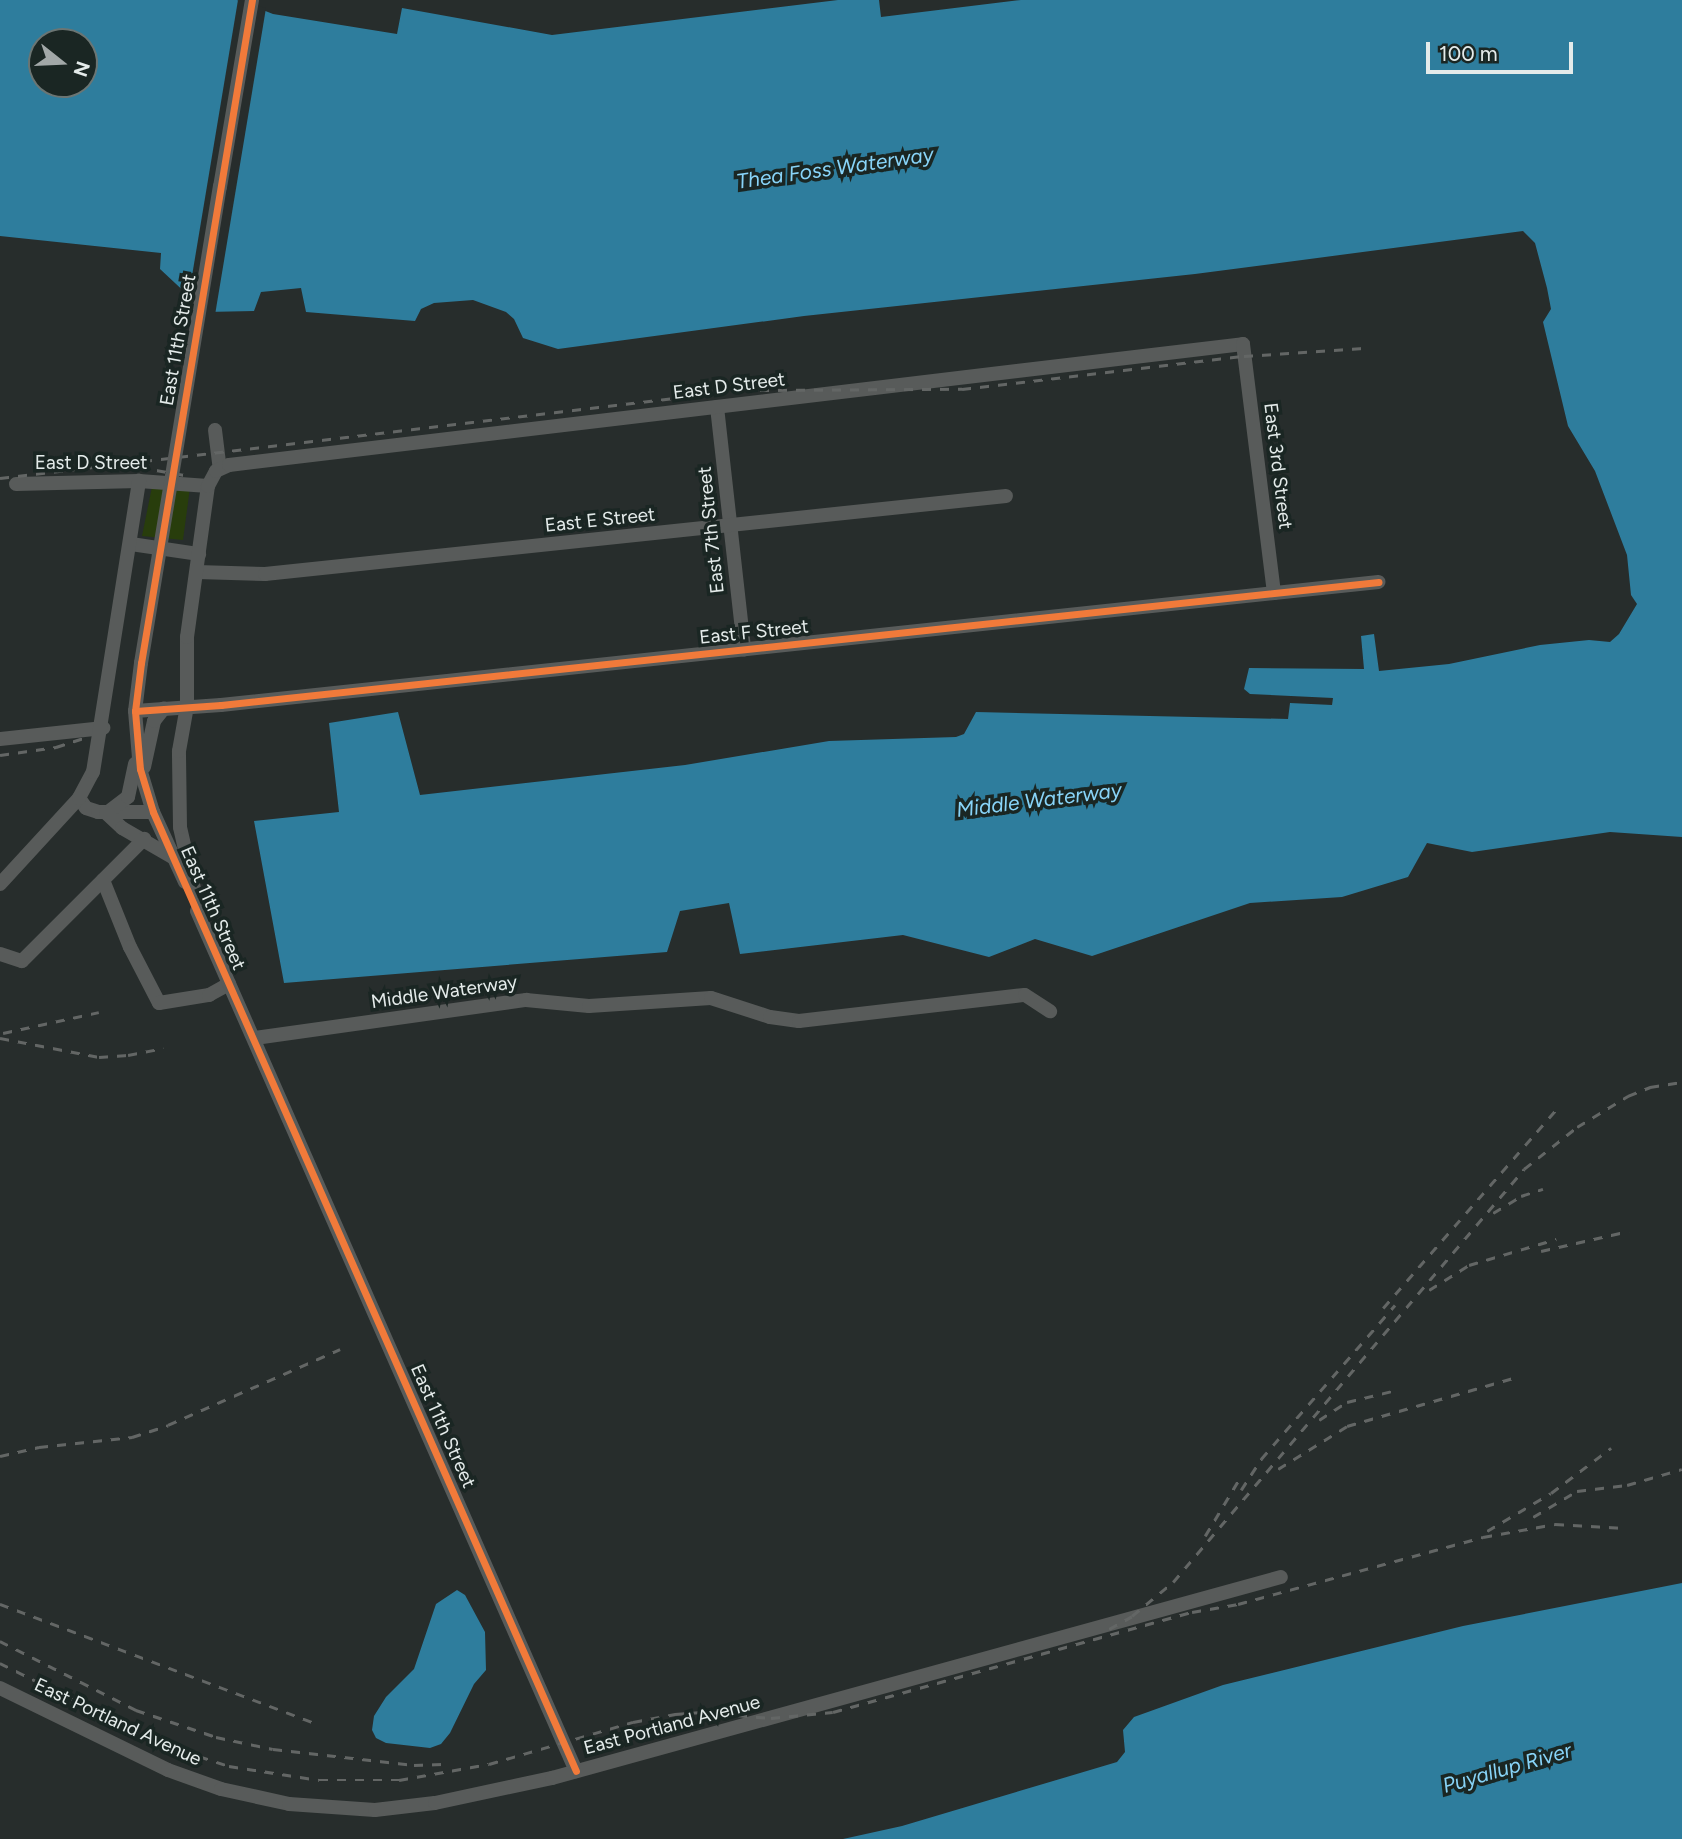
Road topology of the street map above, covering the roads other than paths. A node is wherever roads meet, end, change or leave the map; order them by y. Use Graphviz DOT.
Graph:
graph roads {
  1 [pos="252,0"];
  2 [pos="1243,344"];
  3 [pos="717,407"];
  4 [pos="215,430"];
  5 [pos="220,468"];
  6 [pos="139,481"];
  7 [pos="16,484"];
  8 [pos="208,486"];
  9 [pos="1006,496"];
  10 [pos="730,526"];
  11 [pos="131,544"];
  12 [pos="199,554"];
  13 [pos="197,572"];
  14 [pos="1378,582"];
  15 [pos="1274,593"];
  16 [pos="744,649"];
  17 [pos="187,706"];
  18 [pos="164,708"];
  19 [pos="135,711"];
  20 [pos="103,727"];
  21 [pos="0,738"];
  22 [pos="136,746"];
  23 [pos="147,796"];
  24 [pos="79,798"];
  25 [pos="153,812"];
  26 [pos="106,813"];
  27 [pos="144,839"];
  28 [pos="174,858"];
  29 [pos="103,880"];
  30 [pos="0,884"];
  31 [pos="201,919"];
  32 [pos="0,954"];
  33 [pos="229,984"];
  34 [pos="1049,1011"];
  35 [pos="254,1038"];
  36 [pos="1281,1577"];
  37 [pos="0,1688"];
  38 [pos="576,1771"];
  1 -- 19 [label="street, East 11th Street, bridge"];
  2 -- 3 [label="street, East D Street"];
  2 -- 15 [label="street, East 3rd Street"];
  3 -- 5 [label="street, East D Street"];
  3 -- 10 [label="street, East 7th Street"];
  4 -- 5 [label="street"];
  5 -- 8 [label="street, East 11th Street"];
  6 -- 7 [label="street, East D Street"];
  6 -- 8 [label="street, East D Street"];
  6 -- 11 [label="street"];
  8 -- 12 [label="street, East 11th Street"];
  9 -- 10 [label="street, East E Street"];
  10 -- 13 [label="street, East E Street"];
  10 -- 16 [label="street, East 7th Street"];
  11 -- 12 [label="street"];
  11 -- 20 [label="street"];
  12 -- 13 [label="street, East 11th Street"];
  13 -- 17 [label="street, East 11th Street"];
  14 -- 15 [label="street, East F Street"];
  15 -- 16 [label="street, East F Street"];
  16 -- 17 [label="street, East F Street"];
  17 -- 18 [label="street, East F Street"];
  17 -- 31 [label="street, East 11th Street"];
  18 -- 19 [label="street, East F Street"];
  18 -- 23 [label="street"];
  19 -- 22 [label="street, East 11th Street"];
  20 -- 21 [label="street"];
  20 -- 24 [label="street"];
  22 -- 23 [label="street, East 11th Street"];
  22 -- 26 [label="street"];
  23 -- 25 [label="street, East 11th Street"];
  24 -- 26 [label="street"];
  24 -- 30 [label="street"];
  25 -- 26 [label="street"];
  25 -- 28 [label="street, East 11th Street"];
  26 -- 27 [label="street"];
  27 -- 28 [label="street"];
  27 -- 29 [label="street"];
  28 -- 31 [label="street, East 11th Street"];
  29 -- 32 [label="street"];
  29 -- 33 [label="street"];
  31 -- 33 [label="street, East 11th Street"];
  33 -- 35 [label="street, East 11th Street"];
  34 -- 35 [label="street, Middle Waterway"];
  35 -- 38 [label="street, East 11th Street"];
  36 -- 38 [label="street, East Portland Avenue"];
  37 -- 38 [label="street, East Portland Avenue"];
}
